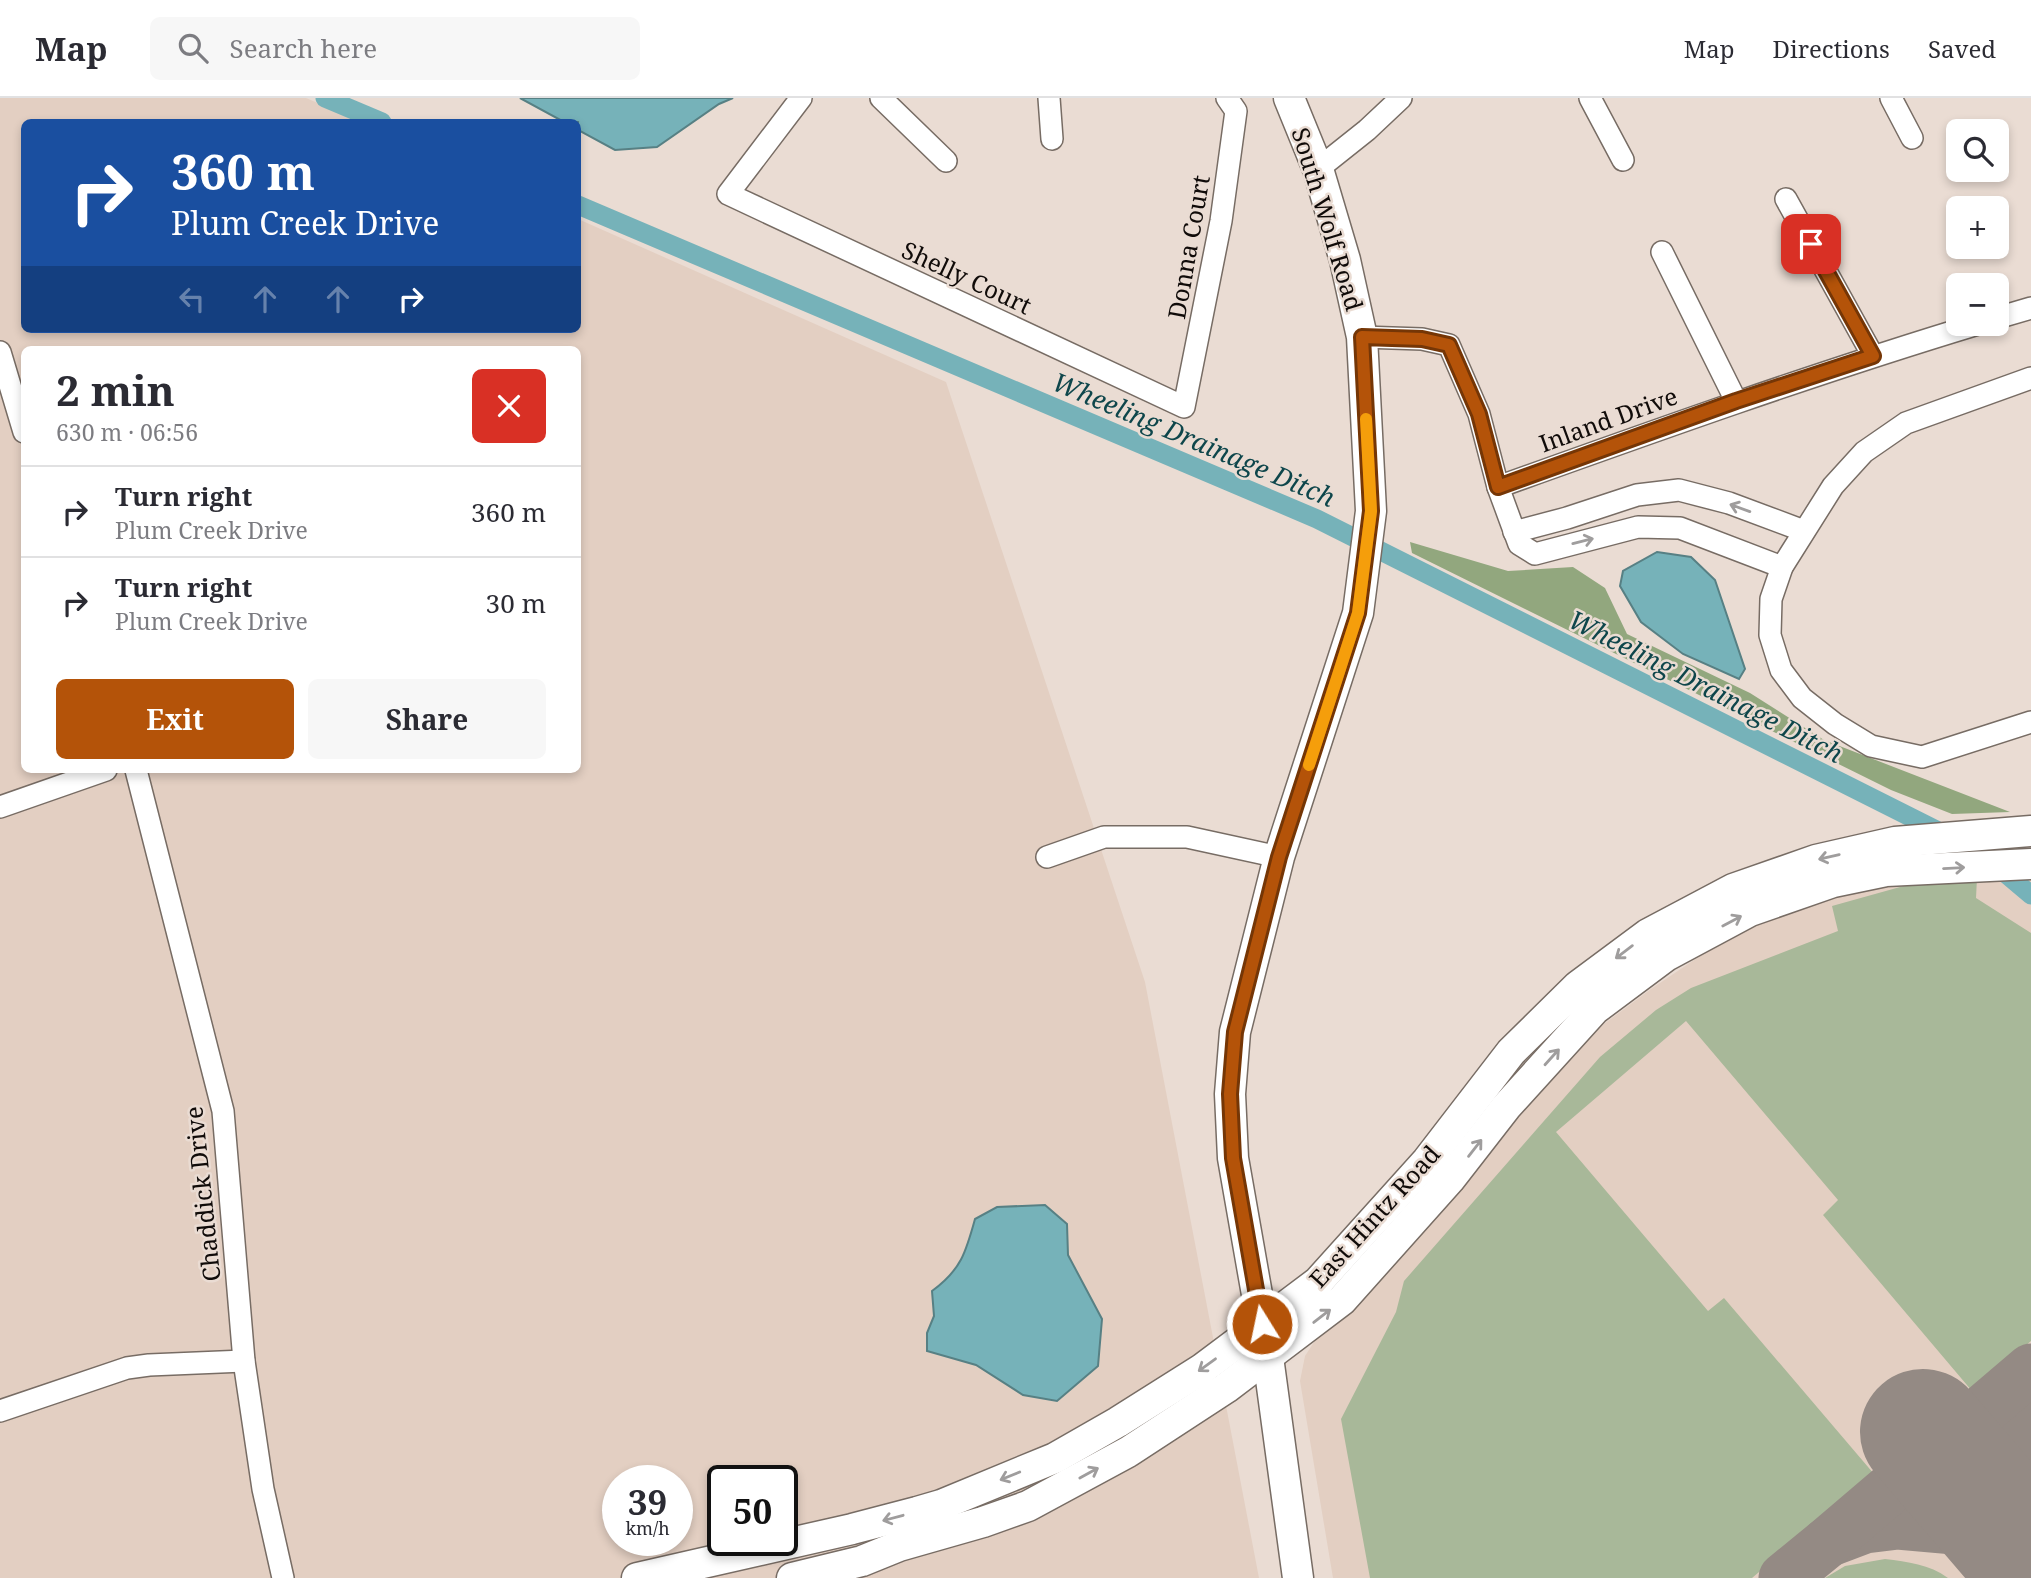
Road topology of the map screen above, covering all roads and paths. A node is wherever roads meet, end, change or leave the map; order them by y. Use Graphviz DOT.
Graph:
graph roads {
  1 [pos="801,98"];
  2 [pos="881,98"];
  3 [pos="1049,98"];
  4 [pos="1227,98"];
  5 [pos="1289,98"];
  6 [pos="1401,98"];
  7 [pos="1590,98"];
  8 [pos="1891,98"];
  9 [pos="1912,138"];
  10 [pos="1052,139"];
  11 [pos="1623,160"];
  12 [pos="946,161"];
  13 [pos="1318,169"];
  14 [pos="1786,199"];
  15 [pos="1662,252"];
  16 [pos="2031,308"];
  17 [pos="2009,314"];
  18 [pos="1946,334"];
  19 [pos="1362,337"];
  20 [pos="0,352"];
  21 [pos="1873,356"];
  22 [pos="2031,378"];
  23 [pos="1736,401"];
  24 [pos="1184,407"];
  25 [pos="21,422"];
  26 [pos="1498,487"];
  27 [pos="1804,531"];
  28 [pos="1516,538"];
  29 [pos="1782,567"];
  30 [pos="2031,722"];
  31 [pos="97,773"];
  32 [pos="137,773"];
  33 [pos="0,807"];
  34 [pos="2031,831"];
  35 [pos="1279,857"];
  36 [pos="1047,858"];
  37 [pos="2031,864"];
  38 [pos="1262,1324"];
  39 [pos="1268,1357"];
  40 [pos="244,1361"];
  41 [pos="0,1411"];
  42 [pos="283,1578"];
  43 [pos="637,1578"];
  44 [pos="792,1578"];
  45 [pos="1298,1578"];
  1 -- 24 [label="street, Shelly Court"];
  2 -- 12 [label="street"];
  3 -- 10 [label="street"];
  4 -- 24 [label="street, Donna Court"];
  5 -- 13 [label="main road, South Wolf Road"];
  6 -- 13 [label="street"];
  7 -- 11 [label="street"];
  8 -- 9 [label="street"];
  13 -- 19 [label="main road, South Wolf Road"];
  14 -- 21 [label="street"];
  15 -- 23 [label="street"];
  16 -- 17 [label="street"];
  18 -- 21 [label="street, Inland Drive"];
  19 -- 26 [label="street"];
  19 -- 35 [label="main road, South Wolf Road"];
  20 -- 25 [label="street"];
  21 -- 23 [label="street, Inland Drive"];
  22 -- 27 [label="street"];
  23 -- 26 [label="street, Inland Drive"];
  26 -- 28 [label="street"];
  27 -- 28 [label="street, one-way"];
  27 -- 29 [label="street"];
  28 -- 29 [label="street, one-way"];
  29 -- 30 [label="street"];
  31 -- 33 [label="street"];
  32 -- 40 [label="street, Chaddick Drive"];
  34 -- 38 [label="main road, East Hintz Road, one-way"];
  35 -- 36 [label="street"];
  35 -- 38 [label="main road, South Wolf Road"];
  39 -- 37 [label="main road, East Hintz Road, one-way"];
  38 -- 39 [label="main road, South Wolf Road"];
  38 -- 43 [label="main road, East Hintz Road, one-way"];
  44 -- 39 [label="main road, East Hintz Road, one-way"];
  39 -- 45 [label="main road, South Wolf Road"];
  40 -- 41 [label="street"];
  40 -- 42 [label="street, Chaddick Drive"];
}
